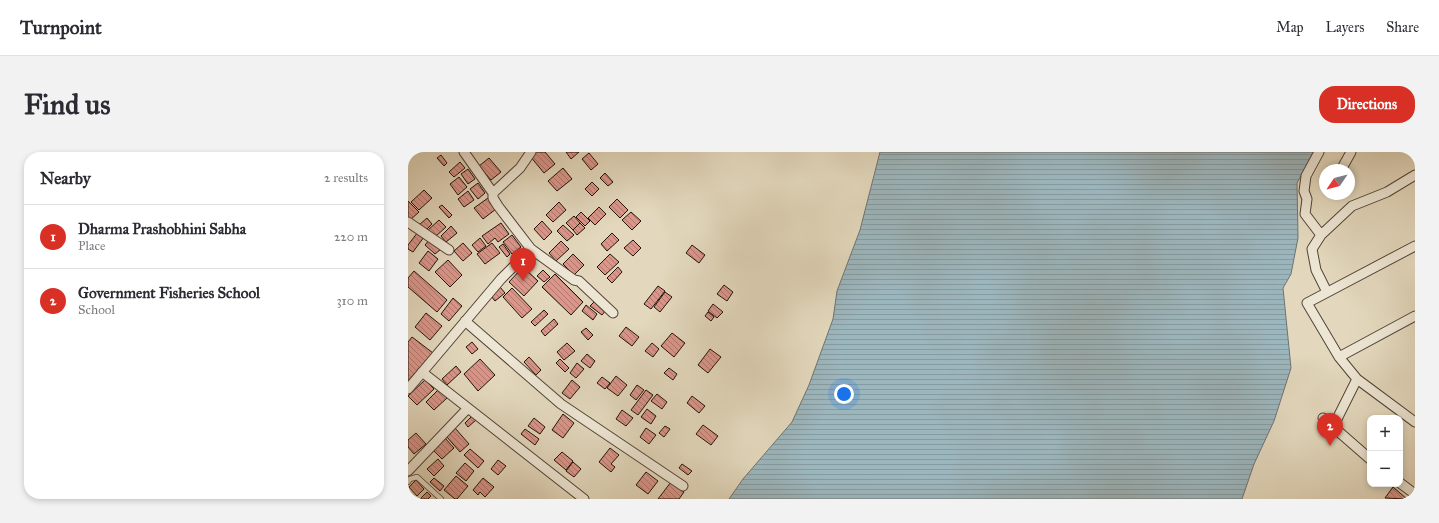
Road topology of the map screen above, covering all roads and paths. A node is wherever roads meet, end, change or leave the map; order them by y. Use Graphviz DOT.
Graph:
graph roads {
  1 [pos="464,152"];
  2 [pos="531,152"];
  3 [pos="1319,152"];
  4 [pos="1351,152"];
  5 [pos="1344,164"];
  6 [pos="1415,175"];
  7 [pos="493,193"];
  8 [pos="408,222"];
  9 [pos="1321,235"];
  10 [pos="1415,246"];
  11 [pos="531,249"];
  12 [pos="449,250"];
  13 [pos="1327,292"];
  14 [pos="613,313"];
  15 [pos="1415,316"];
  16 [pos="465,321"];
  17 [pos="1339,357"];
  18 [pos="422,372"];
  19 [pos="1357,380"];
  20 [pos="408,389"];
  21 [pos="468,408"];
  22 [pos="1323,418"];
  23 [pos="1415,422"];
  24 [pos="1334,427"];
  25 [pos="1367,456"];
  26 [pos="408,471"];
  27 [pos="408,482"];
  28 [pos="1403,485"];
  29 [pos="683,486"];
  30 [pos="1415,494"];
  31 [pos="441,499"];
  32 [pos="584,499"];
  1 -- 7 [label="street"];
  2 -- 7 [label="street"];
  3 -- 9 [label="street"];
  4 -- 5 [label="street"];
  6 -- 9 [label="street"];
  7 -- 11 [label="street"];
  8 -- 12 [label="street"];
  9 -- 13 [label="street"];
  10 -- 13 [label="street"];
  11 -- 14 [label="street"];
  11 -- 16 [label="street"];
  13 -- 17 [label="street"];
  15 -- 17 [label="street"];
  16 -- 18 [label="street"];
  16 -- 29 [label="street"];
  17 -- 19 [label="street"];
  18 -- 20 [label="street"];
  18 -- 21 [label="street"];
  19 -- 23 [label="street"];
  19 -- 24 [label="street"];
  21 -- 26 [label="street"];
  21 -- 32 [label="street"];
  22 -- 24 [label="street"];
  24 -- 25 [label="street"];
  27 -- 31 [label="lane"];
  28 -- 30 [label="street"];
}
